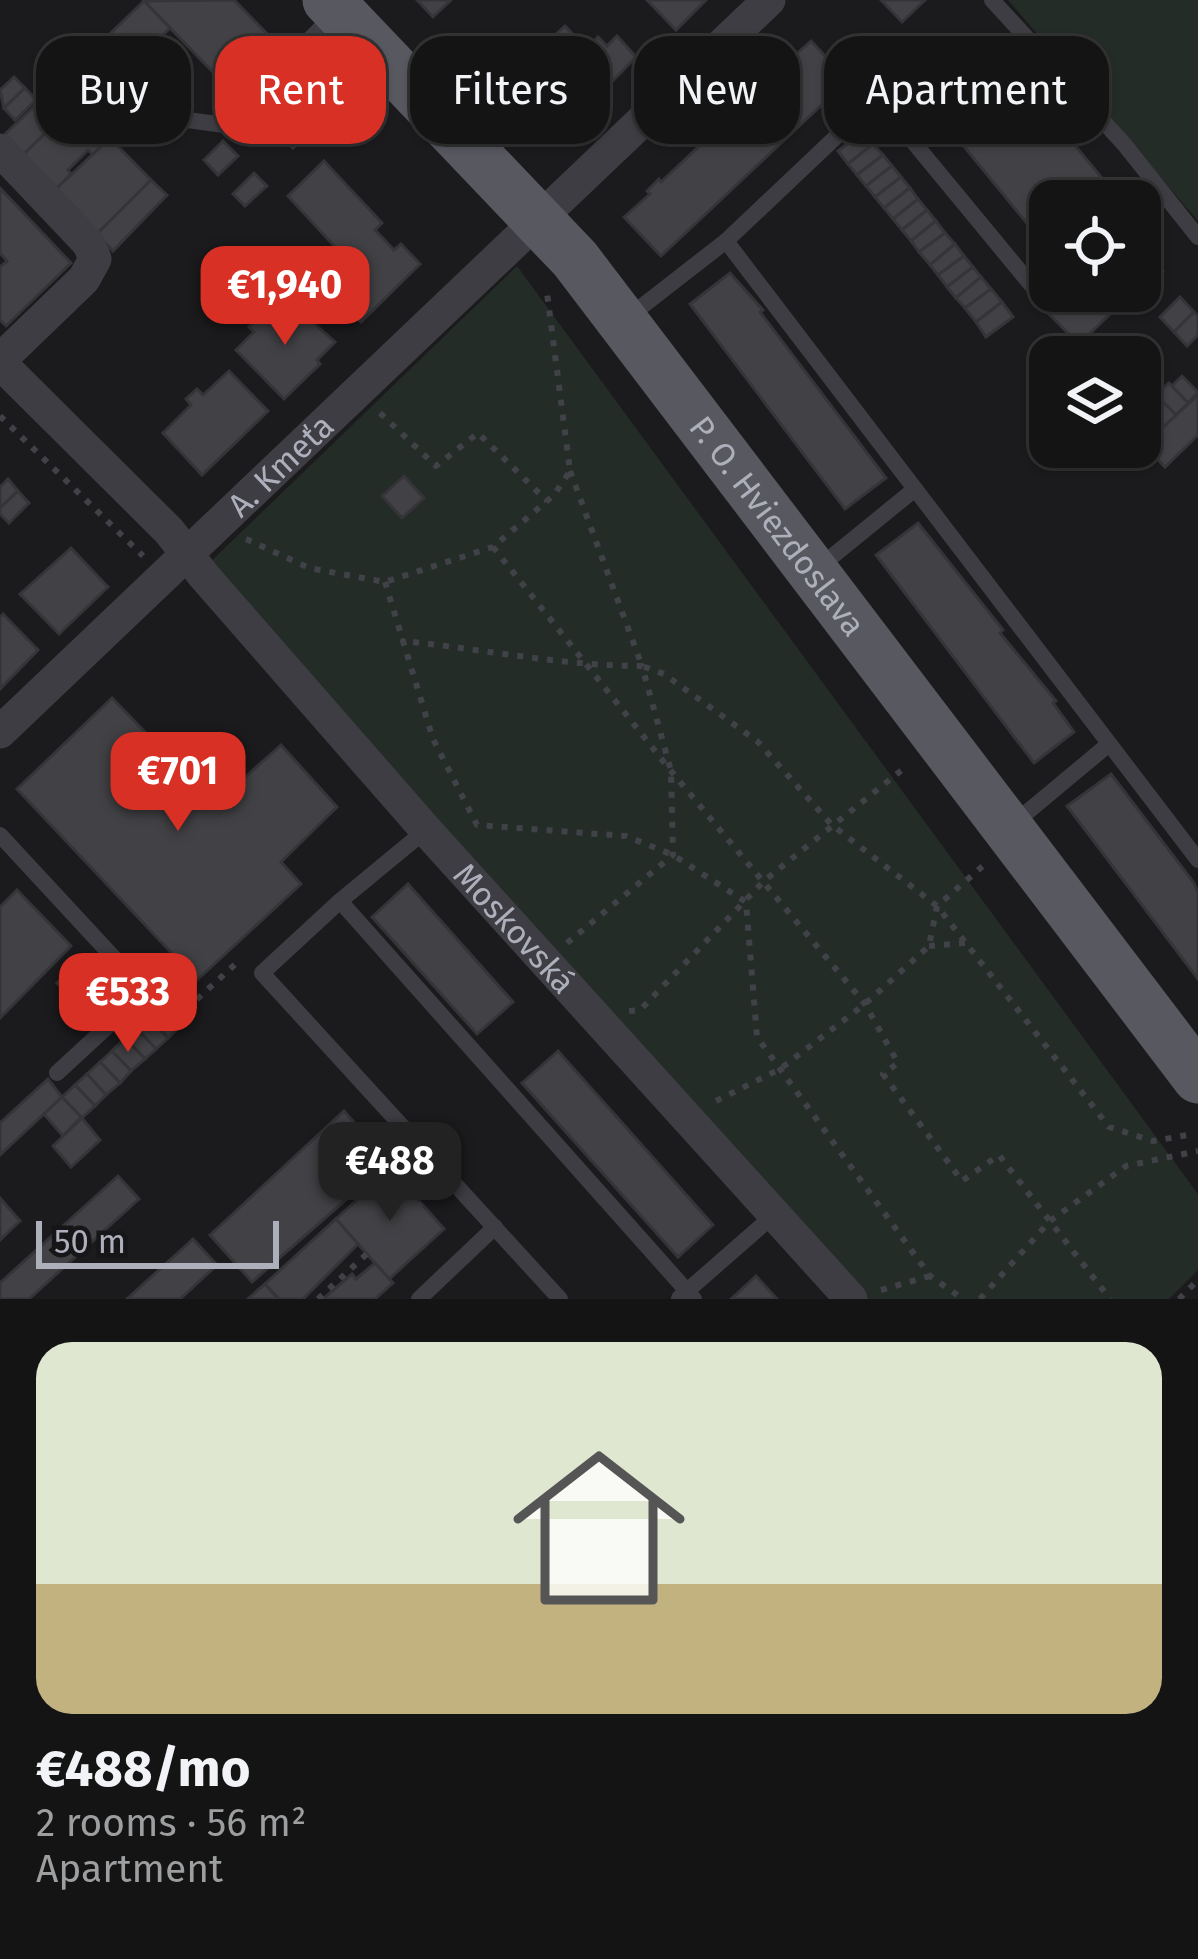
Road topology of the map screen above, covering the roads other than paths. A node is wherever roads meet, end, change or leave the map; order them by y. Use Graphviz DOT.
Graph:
graph roads {
  1 [pos="769,0"];
  2 [pos="992,0"];
  3 [pos="333,5"];
  4 [pos="191,121"];
  5 [pos="0,150"];
  6 [pos="1164,195"];
  7 [pos="1161,197"];
  8 [pos="540,220"];
  9 [pos="1198,237"];
  10 [pos="726,241"];
  11 [pos="1029,282"];
  12 [pos="623,321"];
  13 [pos="7,354"];
  14 [pos="915,489"];
  15 [pos="186,553"];
  16 [pos="814,571"];
  17 [pos="0,732"];
  18 [pos="1109,744"];
  19 [pos="426,830"];
  20 [pos="0,835"];
  21 [pos="996,846"];
  22 [pos="1198,860"];
  23 [pos="340,901"];
  24 [pos="1196,1072"];
  25 [pos="57,1073"];
  26 [pos="774,1215"];
  27 [pos="495,1227"];
  28 [pos="686,1297"];
  29 [pos="419,1299"];
  30 [pos="560,1299"];
  31 [pos="851,1299"];
  1 -- 8 [label="street, A. Kmeťa"];
  2 -- 6 [label="lane"];
  3 -- 4 [label="lane"];
  3 -- 8 [label="main road, P. O. Hviezdoslava"];
  5 -- 13 [label="street"];
  6 -- 7 [label="lane"];
  6 -- 9 [label="lane"];
  8 -- 12 [label="main road, P. O. Hviezdoslava"];
  8 -- 15 [label="street, A. Kmeťa"];
  10 -- 11 [label="lane"];
  10 -- 12 [label="lane"];
  10 -- 14 [label="lane"];
  12 -- 16 [label="main road, P. O. Hviezdoslava"];
  13 -- 15 [label="street, Moskovská"];
  14 -- 16 [label="lane"];
  14 -- 18 [label="lane"];
  15 -- 17 [label="street, A. Kmeťa"];
  15 -- 19 [label="street, Moskovská"];
  16 -- 21 [label="main road, P. O. Hviezdoslava"];
  18 -- 21 [label="lane"];
  18 -- 22 [label="lane"];
  19 -- 23 [label="lane"];
  19 -- 26 [label="street, Moskovská"];
  20 -- 25 [label="lane"];
  21 -- 24 [label="main road, P. O. Hviezdoslava"];
  23 -- 27 [label="lane"];
  23 -- 28 [label="lane"];
  26 -- 28 [label="lane"];
  26 -- 31 [label="street, Moskovská"];
  27 -- 29 [label="lane"];
  27 -- 30 [label="lane"];
}
